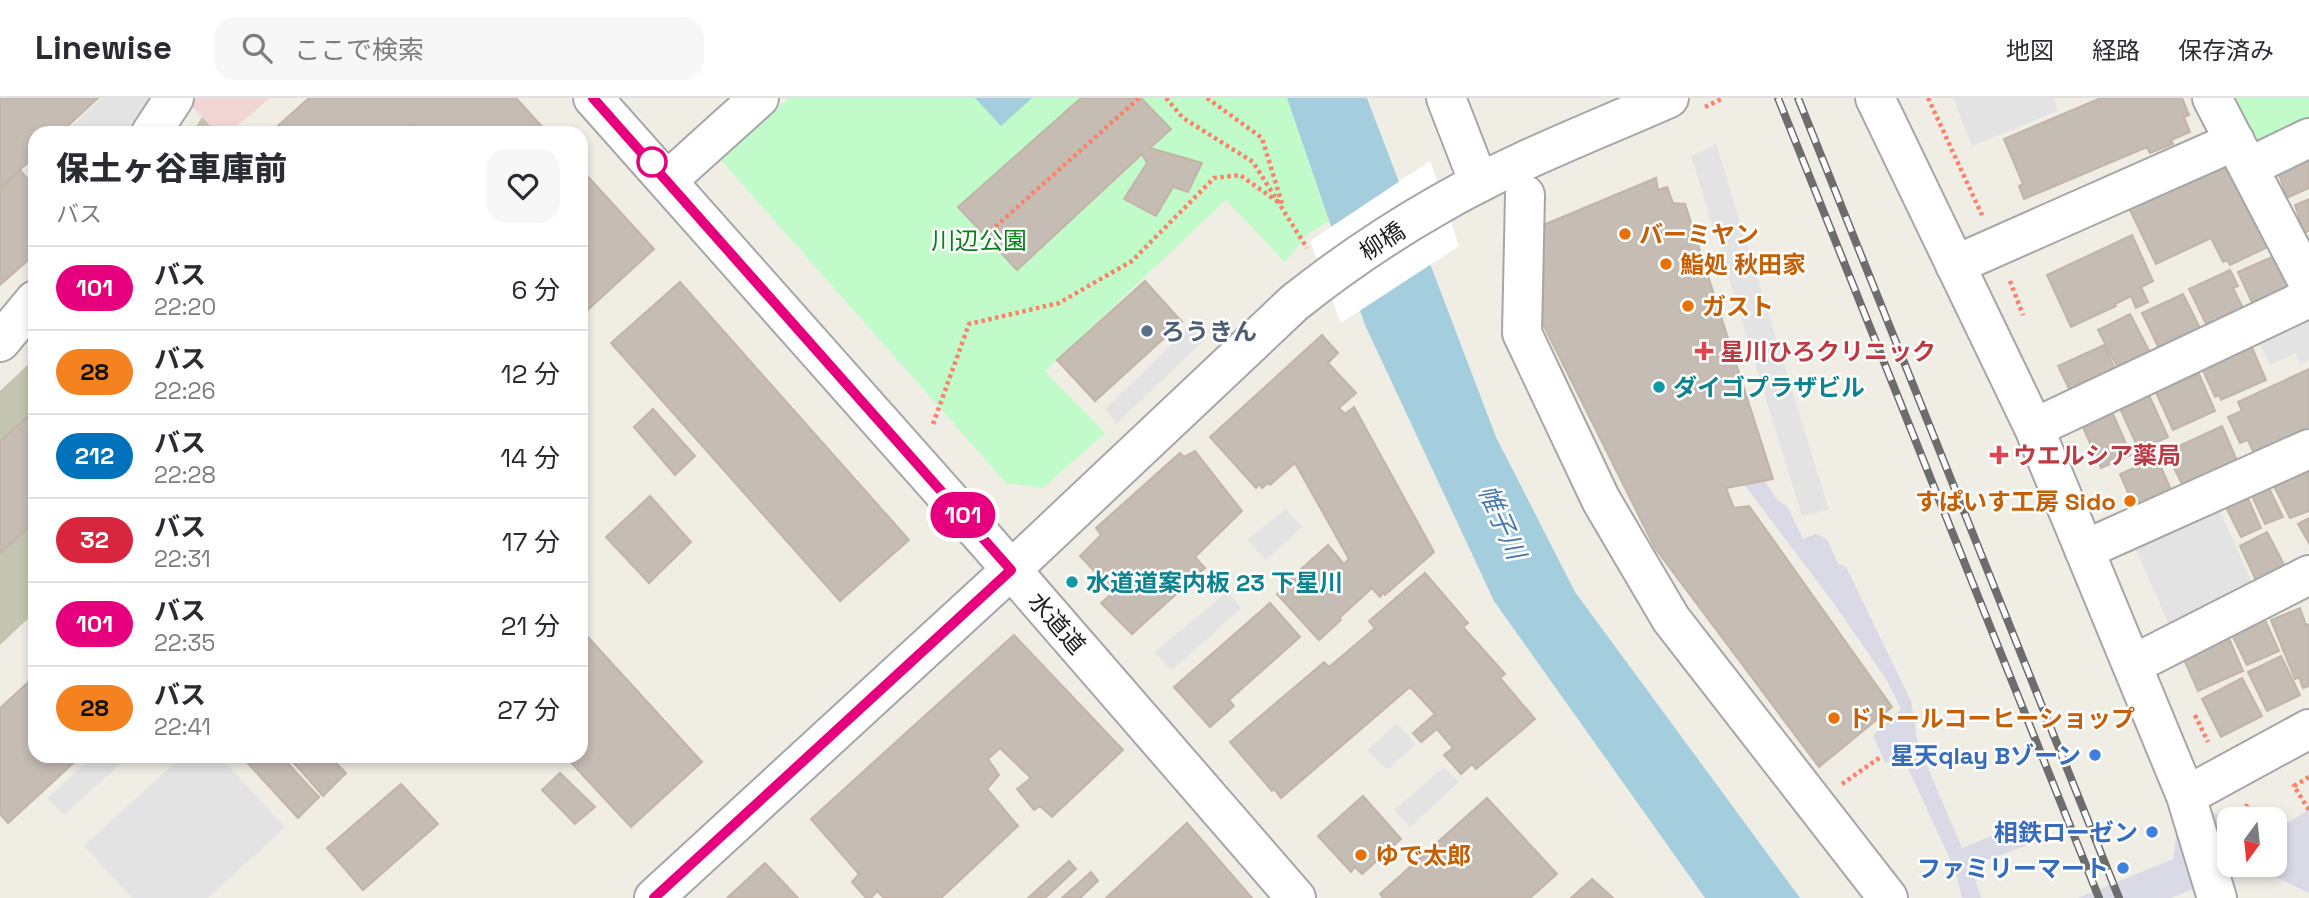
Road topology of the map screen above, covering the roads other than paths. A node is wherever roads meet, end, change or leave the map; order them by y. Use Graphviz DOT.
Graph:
graph roads {
  1 [pos="174,98"];
  2 [pos="593,98"];
  3 [pos="759,98"];
  4 [pos="1446,98"];
  5 [pos="1669,98"];
  6 [pos="1875,98"];
  7 [pos="2212,98"];
  8 [pos="156,126"];
  9 [pos="2309,138"];
  10 [pos="2242,154"];
  11 [pos="668,180"];
  12 [pos="1479,183"];
  13 [pos="1525,195"];
  14 [pos="1955,265"];
  15 [pos="2309,284"];
  16 [pos="2309,298"];
  17 [pos="28,308"];
  18 [pos="0,342"];
  19 [pos="2034,428"];
  20 [pos="2309,449"];
  21 [pos="2084,550"];
  22 [pos="1011,570"];
  23 [pos="2309,575"];
  24 [pos="2132,665"];
  25 [pos="2309,729"];
  26 [pos="2186,796"];
  27 [pos="654,898"];
  28 [pos="1296,898"];
  29 [pos="1888,898"];
  30 [pos="2217,898"];
  1 -- 8 [label="street"];
  2 -- 11 [label="street, 水道道"];
  3 -- 11 [label="street"];
  4 -- 12 [label="street"];
  5 -- 12 [label="street, 柳橋"];
  6 -- 14 [label="street"];
  7 -- 10 [label="street"];
  9 -- 10 [label="street"];
  10 -- 14 [label="street"];
  10 -- 15 [label="street"];
  11 -- 22 [label="street, 水道道"];
  12 -- 22 [label="street, 柳橋"];
  13 -- 29 [label="street"];
  14 -- 19 [label="street"];
  16 -- 19 [label="street"];
  17 -- 18 [label="street"];
  19 -- 21 [label="street"];
  20 -- 21 [label="street"];
  21 -- 24 [label="street"];
  22 -- 27 [label="street, 柳橋"];
  22 -- 28 [label="street, 水道道"];
  23 -- 24 [label="street"];
  24 -- 26 [label="street"];
  25 -- 26 [label="street"];
  26 -- 30 [label="street"];
}
